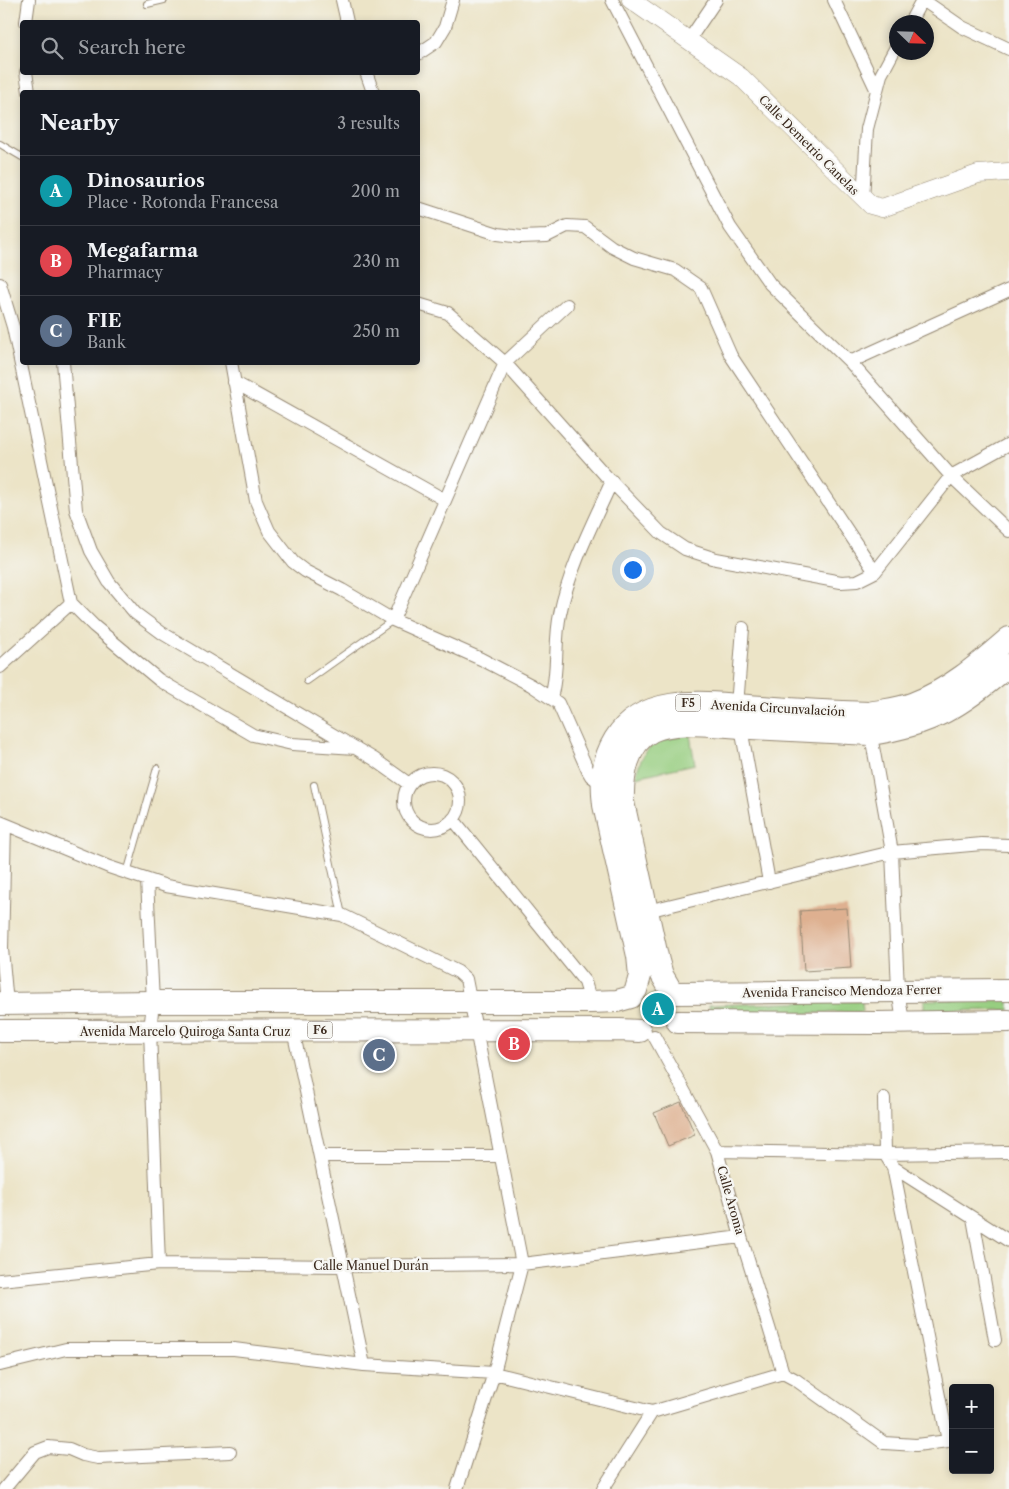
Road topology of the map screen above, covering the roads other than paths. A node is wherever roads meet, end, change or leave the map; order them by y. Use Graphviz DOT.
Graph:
graph roads {
  1 [pos="29,0"];
  2 [pos="164,0"];
  3 [pos="342,0"];
  4 [pos="453,0"];
  5 [pos="612,0"];
  6 [pos="630,0"];
  7 [pos="716,0"];
  8 [pos="834,0"];
  9 [pos="922,0"];
  10 [pos="148,4"];
  11 [pos="914,15"];
  12 [pos="26,20"];
  13 [pos="347,20"];
  14 [pos="689,40"];
  15 [pos="1009,49"];
  16 [pos="420,53"];
  17 [pos="890,60"];
  18 [pos="26,75"];
  19 [pos="367,75"];
  20 [pos="28,90"];
  21 [pos="371,90"];
  22 [pos="877,91"];
  23 [pos="0,144"];
  24 [pos="20,156"];
  25 [pos="1008,169"];
  26 [pos="863,200"];
  27 [pos="420,209"];
  28 [pos="0,284"];
  29 [pos="1009,290"];
  30 [pos="420,305"];
  31 [pos="567,305"];
  32 [pos="20,360"];
  33 [pos="850,362"];
  34 [pos="505,363"];
  35 [pos="21,365"];
  36 [pos="63,365"];
  37 [pos="231,365"];
  38 [pos="234,382"];
  39 [pos="1009,444"];
  40 [pos="951,476"];
  41 [pos="612,482"];
  42 [pos="445,500"];
  43 [pos="1009,532"];
  44 [pos="875,572"];
  45 [pos="70,603"];
  46 [pos="393,620"];
  47 [pos="743,628"];
  48 [pos="1009,638"];
  49 [pos="1009,665"];
  50 [pos="0,667"];
  51 [pos="307,681"];
  52 [pos="551,698"];
  53 [pos="739,716"];
  54 [pos="869,724"];
  55 [pos="356,748"];
  56 [pos="157,768"];
  57 [pos="409,784"];
  58 [pos="314,785"];
  59 [pos="610,797"];
  60 [pos="453,819"];
  61 [pos="3,824"];
  62 [pos="1009,845"];
  63 [pos="892,852"];
  64 [pos="128,874"];
  65 [pos="146,880"];
  66 [pos="769,882"];
  67 [pos="647,911"];
  68 [pos="342,915"];
  69 [pos="672,990"];
  70 [pos="898,990"];
  71 [pos="1009,990"];
  72 [pos="634,994"];
  73 [pos="153,1002"];
  74 [pos="471,1002"];
  75 [pos="592,1002"];
  76 [pos="3,1004"];
  77 [pos="1009,1021"];
  78 [pos="678,1022"];
  79 [pos="903,1022"];
  80 [pos="293,1030"];
  81 [pos="477,1030"];
  82 [pos="0,1031"];
  83 [pos="150,1031"];
  84 [pos="647,1034"];
  85 [pos="884,1098"];
  86 [pos="717,1151"];
  87 [pos="1009,1152"];
  88 [pos="885,1154"];
  89 [pos="321,1156"];
  90 [pos="501,1156"];
  91 [pos="893,1167"];
  92 [pos="973,1218"];
  93 [pos="741,1236"];
  94 [pos="1009,1241"];
  95 [pos="159,1264"];
  96 [pos="522,1264"];
  97 [pos="342,1266"];
  98 [pos="0,1280"];
  99 [pos="995,1340"];
  100 [pos="0,1365"];
  101 [pos="364,1366"];
  102 [pos="494,1373"];
  103 [pos="783,1373"];
  104 [pos="652,1412"];
  105 [pos="230,1452"];
  106 [pos="4,1489"];
  107 [pos="457,1489"];
  108 [pos="603,1489"];
  1 -- 12 [label="street"];
  2 -- 10 [label="lane"];
  3 -- 13 [label="street"];
  4 -- 16 [label="street"];
  5 -- 33 [label="street"];
  6 -- 14 [label="street, Calle Demetrio Canelas"];
  7 -- 14 [label="street"];
  8 -- 22 [label="street"];
  9 -- 11 [label="street"];
  9 -- 15 [label="street"];
  14 -- 26 [label="street, Calle Demetrio Canelas"];
  17 -- 22 [label="street"];
  18 -- 20 [label="street"];
  19 -- 21 [label="street"];
  22 -- 26 [label="street"];
  23 -- 24 [label="lane"];
  25 -- 26 [label="street, Calle Demetrio Canelas"];
  27 -- 44 [label="street"];
  28 -- 32 [label="street"];
  29 -- 33 [label="street"];
  30 -- 34 [label="street"];
  31 -- 34 [label="street"];
  33 -- 40 [label="street"];
  34 -- 41 [label="street"];
  34 -- 42 [label="street"];
  35 -- 45 [label="street"];
  36 -- 55 [label="street"];
  37 -- 38 [label="street"];
  38 -- 42 [label="street"];
  38 -- 46 [label="street"];
  39 -- 40 [label="street"];
  40 -- 43 [label="street"];
  40 -- 44 [label="street"];
  41 -- 44 [label="street"];
  41 -- 52 [label="street"];
  42 -- 46 [label="street"];
  45 -- 50 [label="street"];
  45 -- 55 [label="street"];
  46 -- 51 [label="lane"];
  46 -- 52 [label="street"];
  47 -- 53 [label="street"];
  48 -- 54 [label="highway, Avenida Circunvalación / F5"];
  49 -- 54 [label="highway, Avenida Circunvalación / F5"];
  52 -- 59 [label="street"];
  53 -- 54 [label="highway, Avenida Circunvalación / F5"];
  53 -- 59 [label="highway, Avenida Circunvalación / F5"];
  53 -- 66 [label="street"];
  54 -- 63 [label="street"];
  55 -- 57 [label="street"];
  56 -- 64 [label="lane"];
  57 -- 60 [label="street"];
  57 -- 60 [label="street"];
  58 -- 68 [label="lane"];
  59 -- 67 [label="highway, Avenida Circunvalación / F5"];
  59 -- 72 [label="highway, Avenida Circunvalación / F5"];
  60 -- 75 [label="street"];
  61 -- 64 [label="street"];
  61 -- 76 [label="street"];
  62 -- 63 [label="street"];
  63 -- 66 [label="street"];
  63 -- 70 [label="street"];
  64 -- 65 [label="street"];
  65 -- 68 [label="street"];
  65 -- 73 [label="street"];
  66 -- 67 [label="street"];
  67 -- 69 [label="highway, Avenida Circunvalación / F5"];
  68 -- 74 [label="street"];
  69 -- 70 [label="highway, Avenida Francisco Mendoza Ferrer"];
  69 -- 72 [label="highway"];
  69 -- 78 [label="highway, F5"];
  70 -- 71 [label="highway, Avenida Francisco Mendoza Ferrer"];
  70 -- 79 [label="street"];
  72 -- 75 [label="highway"];
  72 -- 84 [label="highway, F5"];
  73 -- 74 [label="highway"];
  73 -- 76 [label="highway"];
  73 -- 83 [label="street"];
  74 -- 75 [label="highway"];
  74 -- 81 [label="street"];
  77 -- 79 [label="highway"];
  78 -- 79 [label="highway"];
  78 -- 84 [label="highway"];
  80 -- 81 [label="highway, Avenida Marcelo Quiroga Santa Cruz / F6"];
  80 -- 83 [label="highway, Avenida Marcelo Quiroga Santa Cruz / F6"];
  80 -- 89 [label="street"];
  81 -- 84 [label="highway, Avenida Marcelo Quiroga Santa Cruz / F6"];
  81 -- 90 [label="street"];
  82 -- 83 [label="highway, Avenida Marcelo Quiroga Santa Cruz / F6"];
  83 -- 95 [label="street"];
  84 -- 86 [label="street, Calle Aroma"];
  85 -- 88 [label="street"];
  86 -- 88 [label="street"];
  86 -- 93 [label="street, Calle Aroma"];
  87 -- 88 [label="street"];
  88 -- 91 [label="street"];
  89 -- 90 [label="street"];
  89 -- 97 [label="street"];
  90 -- 96 [label="street"];
  91 -- 92 [label="street"];
  91 -- 103 [label="street"];
  92 -- 94 [label="street"];
  92 -- 99 [label="street"];
  93 -- 96 [label="street, Calle Manuel Durán"];
  93 -- 103 [label="street, Calle Aroma"];
  95 -- 97 [label="street, Calle Manuel Durán"];
  95 -- 98 [label="street, Calle Manuel Durán"];
  96 -- 97 [label="street, Calle Manuel Durán"];
  96 -- 102 [label="street"];
  97 -- 101 [label="street"];
  100 -- 101 [label="street"];
  101 -- 102 [label="street"];
  102 -- 104 [label="street"];
  102 -- 107 [label="street"];
  103 -- 104 [label="street"];
  104 -- 108 [label="street"];
  105 -- 106 [label="street"];
}
